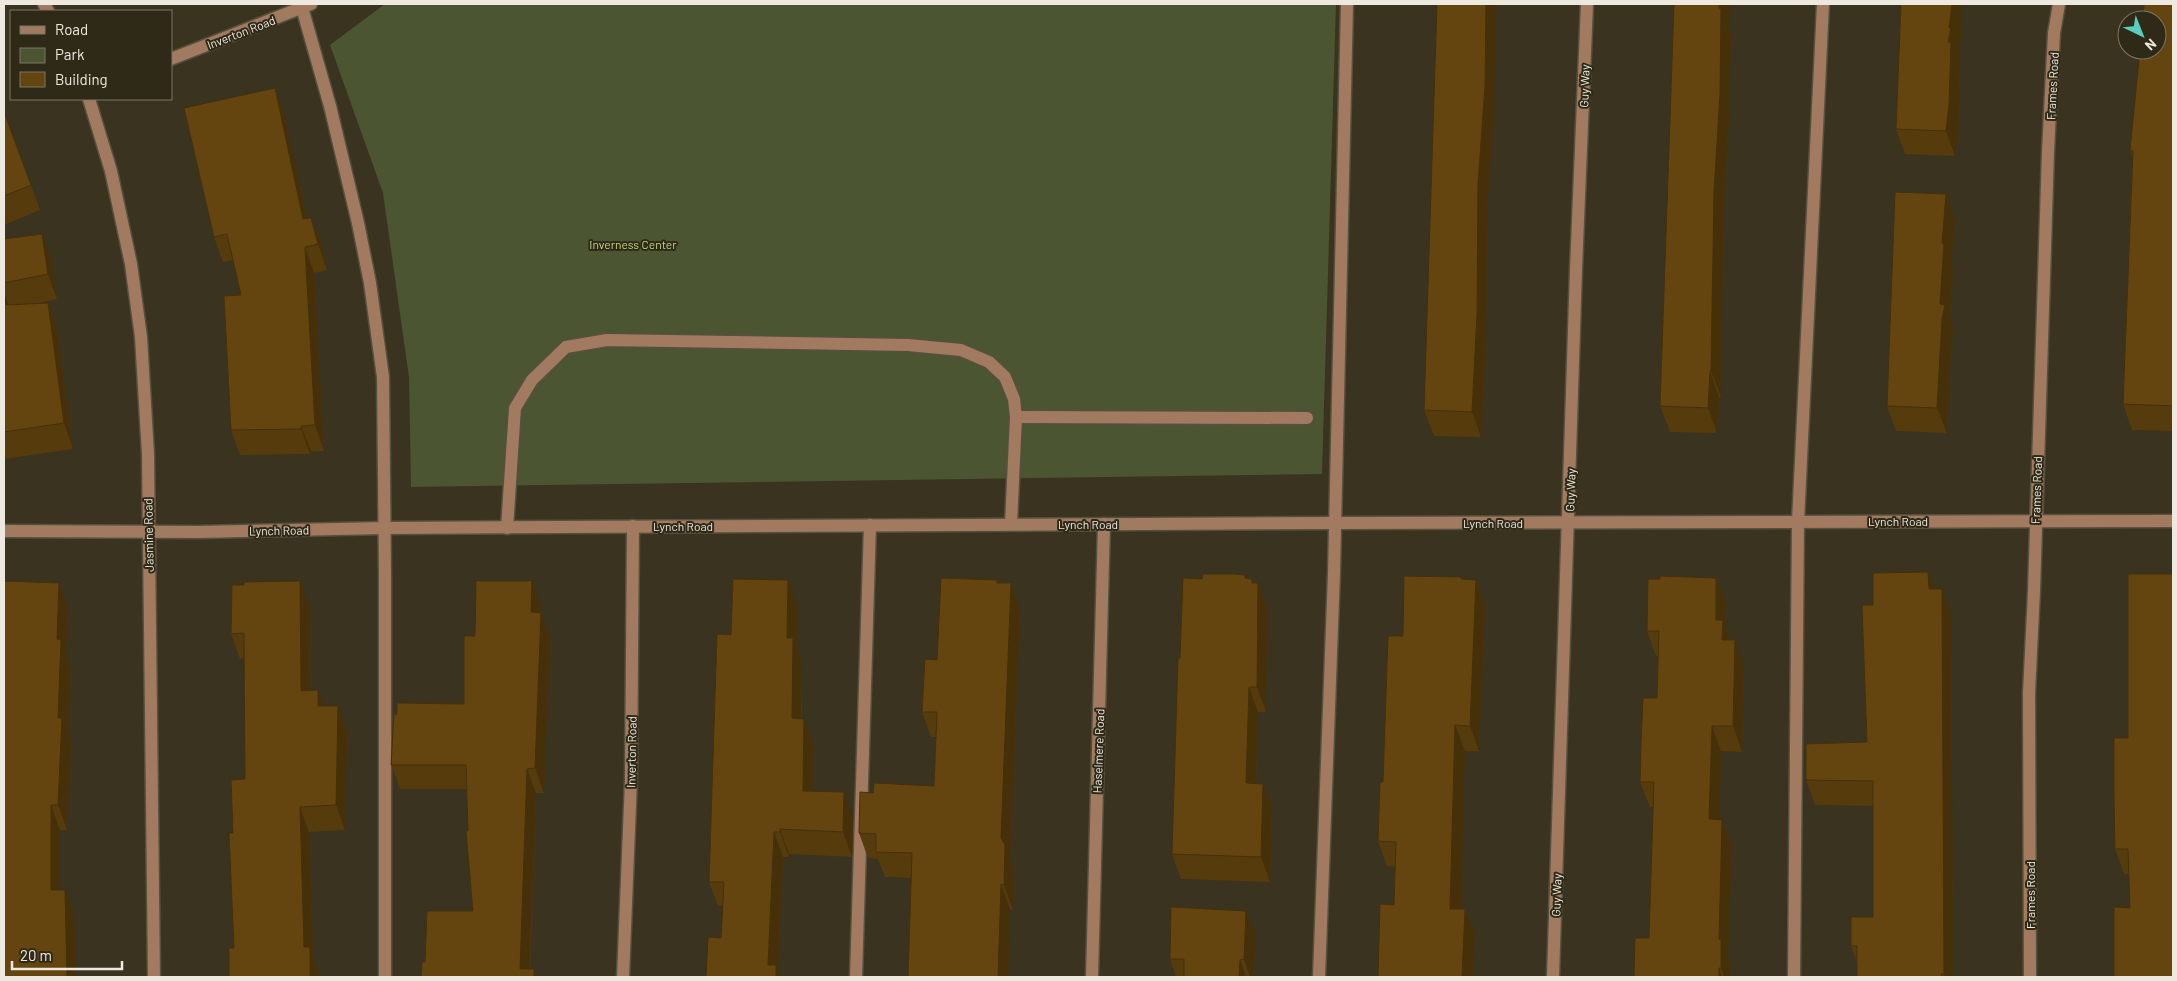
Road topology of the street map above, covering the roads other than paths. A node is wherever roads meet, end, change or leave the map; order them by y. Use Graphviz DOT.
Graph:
graph roads {
  1 [pos="1347,4"];
  2 [pos="1587,4"];
  3 [pos="1823,4"];
  4 [pos="2059,4"];
  5 [pos="305,5"];
  6 [pos="172,59"];
  7 [pos="89,100"];
  8 [pos="1016,417"];
  9 [pos="1307,418"];
  10 [pos="2173,520"];
  11 [pos="2035,521"];
  12 [pos="1569,522"];
  13 [pos="1798,522"];
  14 [pos="1334,523"];
  15 [pos="1011,524"];
  16 [pos="1104,524"];
  17 [pos="870,525"];
  18 [pos="633,526"];
  19 [pos="385,528"];
  20 [pos="507,528"];
  21 [pos="4,531"];
  22 [pos="148,531"];
  23 [pos="154,977"];
  24 [pos="385,977"];
  25 [pos="624,977"];
  26 [pos="856,977"];
  27 [pos="1092,977"];
  28 [pos="1319,977"];
  29 [pos="1554,977"];
  30 [pos="1794,977"];
  31 [pos="2030,977"];
  1 -- 14 [label="street"];
  2 -- 12 [label="street, Guy Way"];
  3 -- 13 [label="street"];
  4 -- 11 [label="street, Frames Road"];
  5 -- 6 [label="street, Inverton Road"];
  5 -- 19 [label="street"];
  7 -- 22 [label="street, Jasmine Road"];
  8 -- 9 [label="street"];
  8 -- 15 [label="street"];
  8 -- 20 [label="street"];
  10 -- 11 [label="street, Lynch Road"];
  11 -- 13 [label="street, Lynch Road"];
  11 -- 31 [label="street, Frames Road"];
  12 -- 13 [label="street, Lynch Road"];
  12 -- 14 [label="street, Lynch Road"];
  12 -- 29 [label="street, Guy Way"];
  13 -- 30 [label="street"];
  14 -- 16 [label="street, Lynch Road"];
  14 -- 28 [label="street"];
  15 -- 16 [label="street, Lynch Road"];
  15 -- 17 [label="street, Lynch Road"];
  16 -- 27 [label="street, Haselmere Road"];
  17 -- 18 [label="street, Lynch Road"];
  17 -- 26 [label="street"];
  18 -- 20 [label="street, Lynch Road"];
  18 -- 25 [label="street, Inverton Road"];
  19 -- 20 [label="street, Lynch Road"];
  19 -- 22 [label="street, Lynch Road"];
  19 -- 24 [label="street"];
  21 -- 22 [label="street, Lynch Road"];
  22 -- 23 [label="street, Jasmine Road"];
}
